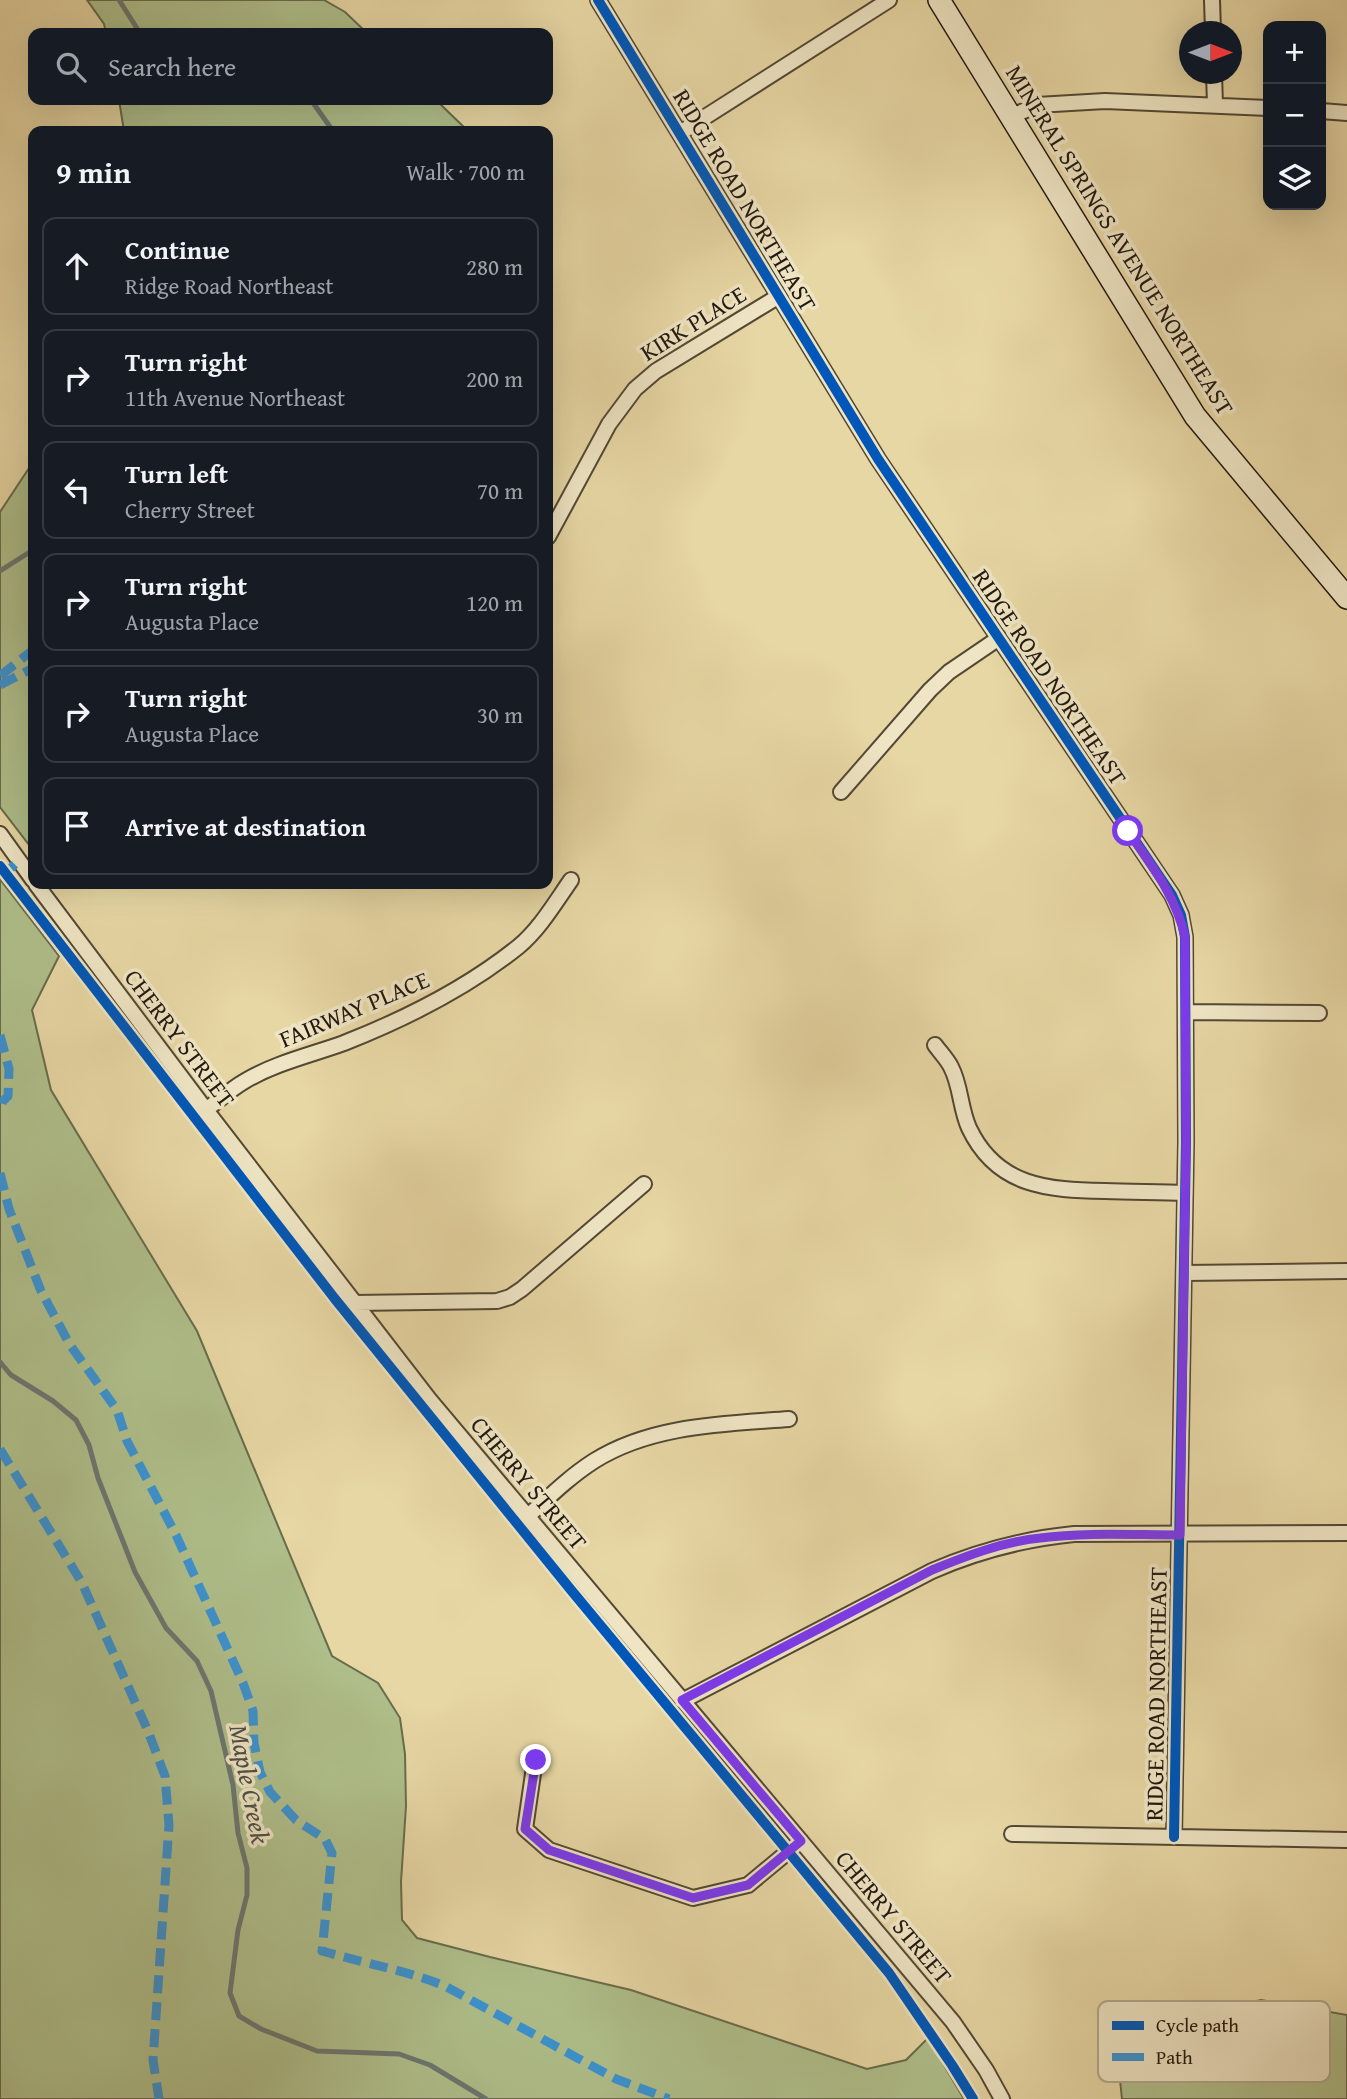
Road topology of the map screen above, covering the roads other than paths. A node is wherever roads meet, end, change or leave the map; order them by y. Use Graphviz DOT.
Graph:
graph roads {
  1 [pos="598,0"];
  2 [pos="889,0"];
  3 [pos="939,0"];
  4 [pos="1212,0"];
  5 [pos="1213,21"];
  6 [pos="1214,84"];
  7 [pos="1215,104"];
  8 [pos="1263,108"];
  9 [pos="1326,111"];
  10 [pos="1347,113"];
  11 [pos="1010,117"];
  12 [pos="680,133"];
  13 [pos="779,296"];
  14 [pos="553,528"];
  15 [pos="1347,598"];
  16 [pos="999,638"];
  17 [pos="841,792"];
  18 [pos="0,834"];
  19 [pos="28,872"];
  20 [pos="570,880"];
  21 [pos="40,889"];
  22 [pos="1186,1012"];
  23 [pos="1319,1013"];
  24 [pos="935,1045"];
  25 [pos="206,1110"];
  26 [pos="645,1184"];
  27 [pos="1185,1193"];
  28 [pos="1347,1271"];
  29 [pos="1184,1273"];
  30 [pos="354,1303"];
  31 [pos="789,1419"];
  32 [pos="527,1517"];
  33 [pos="1347,1533"];
  34 [pos="1180,1535"];
  35 [pos="682,1700"];
  36 [pos="536,1760"];
  37 [pos="1012,1834"];
  38 [pos="1174,1836"];
  39 [pos="1347,1840"];
  40 [pos="801,1841"];
  41 [pos="1002,2099"];
  1 -- 12 [label="street, RIDGE ROAD NORTHEAST"];
  2 -- 12 [label="street"];
  3 -- 11 [label="main road, MINERAL SPRINGS AVENUE NORTHEAST"];
  4 -- 5 [label="street"];
  6 -- 7 [label="street"];
  7 -- 8 [label="street"];
  7 -- 11 [label="street"];
  9 -- 10 [label="street"];
  11 -- 15 [label="main road, MINERAL SPRINGS AVENUE NORTHEAST"];
  12 -- 13 [label="street, RIDGE ROAD NORTHEAST"];
  13 -- 14 [label="street, KIRK PLACE"];
  13 -- 16 [label="street, RIDGE ROAD NORTHEAST"];
  16 -- 17 [label="street"];
  16 -- 22 [label="street, RIDGE ROAD NORTHEAST"];
  18 -- 19 [label="street, CHERRY STREET"];
  20 -- 25 [label="street, FAIRWAY PLACE"];
  21 -- 25 [label="street, CHERRY STREET"];
  22 -- 23 [label="street"];
  22 -- 27 [label="street, RIDGE ROAD NORTHEAST"];
  24 -- 27 [label="street"];
  25 -- 30 [label="street, CHERRY STREET"];
  26 -- 30 [label="street"];
  27 -- 29 [label="street, RIDGE ROAD NORTHEAST"];
  28 -- 29 [label="street"];
  29 -- 34 [label="street, RIDGE ROAD NORTHEAST"];
  30 -- 32 [label="street, CHERRY STREET"];
  31 -- 32 [label="street"];
  32 -- 35 [label="street, CHERRY STREET"];
  33 -- 34 [label="street"];
  34 -- 35 [label="street"];
  34 -- 38 [label="street, RIDGE ROAD NORTHEAST"];
  35 -- 40 [label="street, CHERRY STREET"];
  36 -- 40 [label="street"];
  37 -- 38 [label="street"];
  38 -- 39 [label="street, RIDGE ROAD NORTHEAST"];
  40 -- 41 [label="street, CHERRY STREET"];
}
